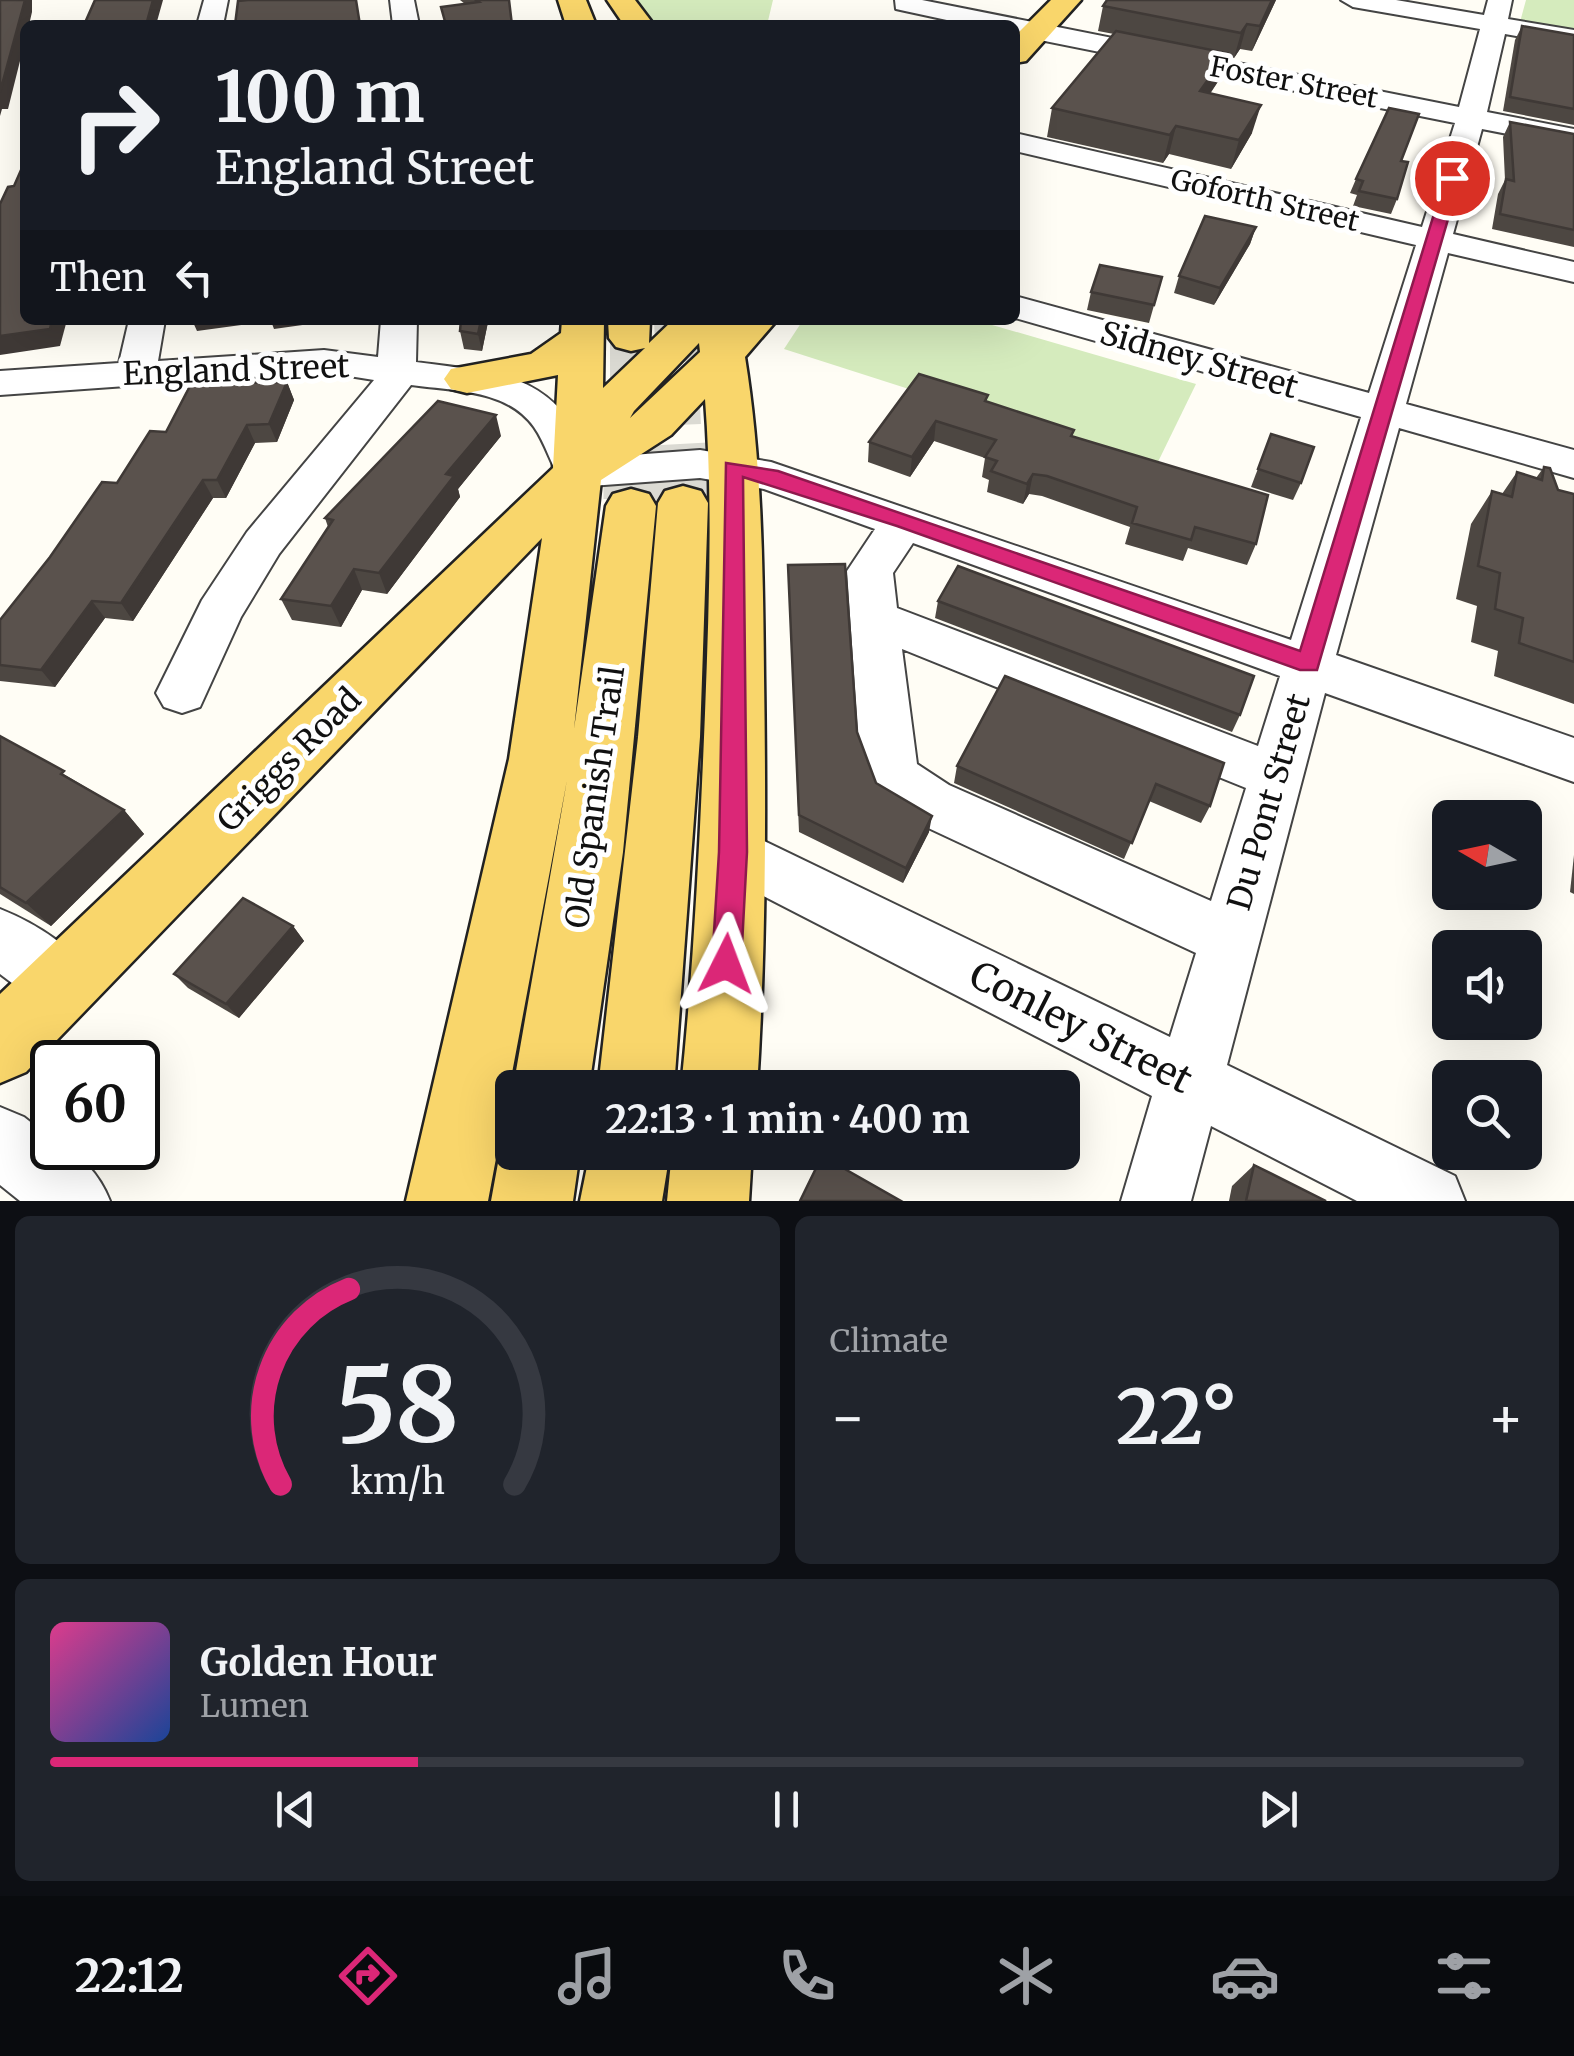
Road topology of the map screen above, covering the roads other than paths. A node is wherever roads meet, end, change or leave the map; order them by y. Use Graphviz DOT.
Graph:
graph roads {
  1 [pos="1068,0"];
  2 [pos="1354,0"];
  3 [pos="905,4"];
  4 [pos="1496,12"];
  5 [pos="981,20"];
  6 [pos="1020,21"];
  7 [pos="1020,28"];
  8 [pos="1574,38"];
  9 [pos="1470,117"];
  10 [pos="1574,138"];
  11 [pos="1020,143"];
  12 [pos="1434,239"];
  13 [pos="1574,272"];
  14 [pos="1020,308"];
  15 [pos="146,325"];
  16 [pos="399,325"];
  17 [pos="723,328"];
  18 [pos="583,329"];
  19 [pos="397,370"];
  20 [pos="136,372"];
  21 [pos="467,379"];
  22 [pos="0,383"];
  23 [pos="1383,413"];
  24 [pos="1561,472"];
  25 [pos="577,473"];
  26 [pos="682,492"];
  27 [pos="905,520"];
  28 [pos="874,618"];
  29 [pos="1308,664"];
  30 [pos="182,693"];
  31 [pos="1574,760"];
  32 [pos="1276,776"];
  33 [pos="733,852"];
  34 [pos="0,938"];
  35 [pos="1230,939"];
  36 [pos="63,984"];
  37 [pos="0,1046"];
  38 [pos="553,1070"];
  39 [pos="638,1070"];
  40 [pos="720,1070"];
  41 [pos="1190,1081"];
  42 [pos="0,1142"];
  43 [pos="537,1170"];
  44 [pos="627,1170"];
  45 [pos="711,1170"];
  46 [pos="74,1201"];
  47 [pos="447,1201"];
  48 [pos="532,1201"];
  49 [pos="622,1201"];
  50 [pos="708,1201"];
  51 [pos="1156,1201"];
  52 [pos="1430,1201"];
  1 -- 6 [label="main road"];
  2 -- 4 [label="street"];
  3 -- 5 [label="street, Foster Street"];
  4 -- 8 [label="street"];
  4 -- 9 [label="street, Du Pont Street"];
  7 -- 9 [label="street, Foster Street"];
  9 -- 10 [label="street, Foster Street"];
  9 -- 12 [label="street, Du Pont Street"];
  11 -- 12 [label="street, Goforth Street"];
  12 -- 13 [label="street, Goforth Street"];
  12 -- 23 [label="street, Du Pont Street"];
  14 -- 23 [label="street, Sidney Street"];
  15 -- 20 [label="street"];
  16 -- 19 [label="street"];
  17 -- 25 [label="main road, Griggs Road"];
  17 -- 26 [label="main road"];
  18 -- 21 [label="main road"];
  18 -- 25 [label="main road"];
  19 -- 20 [label="street, England Street"];
  19 -- 21 [label="street, England Street"];
  19 -- 30 [label="street"];
  20 -- 22 [label="street, England Street"];
  21 -- 25 [label="street, England Street"];
  23 -- 24 [label="street, Sidney Street"];
  23 -- 29 [label="street, Du Pont Street"];
  25 -- 26 [label="street"];
  25 -- 36 [label="main road, Griggs Road"];
  25 -- 47 [label="main road"];
  26 -- 27 [label="street"];
  26 -- 33 [label="main road"];
  26 -- 38 [label="main road, Old Spanish Trail"];
  26 -- 39 [label="main road, Old Spanish Trail"];
  27 -- 28 [label="street"];
  27 -- 29 [label="street"];
  28 -- 32 [label="street"];
  28 -- 35 [label="street"];
  29 -- 31 [label="street"];
  29 -- 32 [label="street, Du Pont Street"];
  32 -- 35 [label="street, Du Pont Street"];
  33 -- 40 [label="main road"];
  33 -- 41 [label="street, Conley Street"];
  34 -- 36 [label="street"];
  35 -- 41 [label="street, Du Pont Street"];
  36 -- 37 [label="main road, Griggs Road"];
  41 -- 51 [label="street, Du Pont Street"];
  41 -- 52 [label="street, Conley Street"];
  42 -- 46 [label="street"];
  43 -- 48 [label="main road"];
  44 -- 49 [label="main road"];
  45 -- 50 [label="main road"];
}
